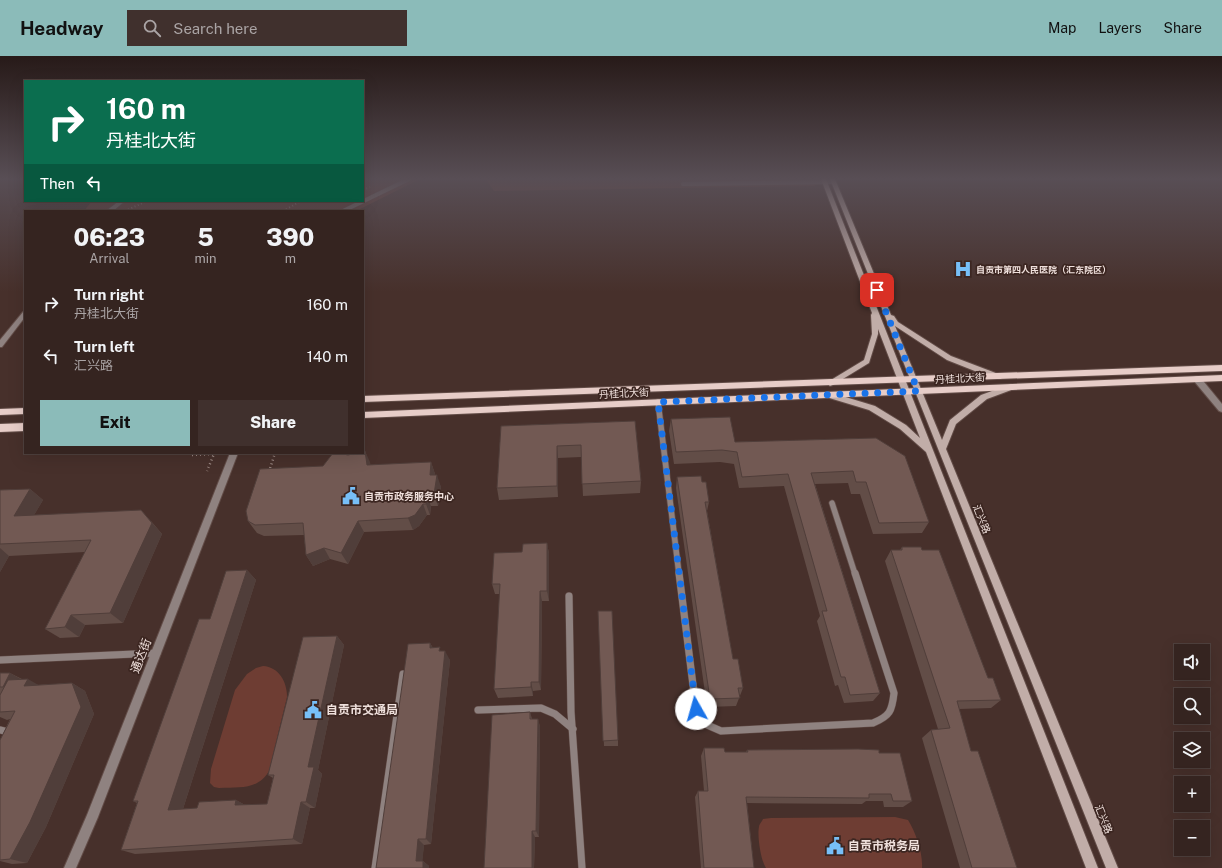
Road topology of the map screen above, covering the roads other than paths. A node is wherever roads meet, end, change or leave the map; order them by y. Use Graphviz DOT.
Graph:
graph roads {
  1 [pos="841,217"];
  2 [pos="844,217"];
  3 [pos="883,303"];
  4 [pos="873,306"];
  5 [pos="24,314"];
  6 [pos="0,345"];
  7 [pos="1222,368"];
  8 [pos="998,376"];
  9 [pos="1222,378"];
  10 [pos="1197,379"];
  11 [pos="902,380"];
  12 [pos="914,380"];
  13 [pos="830,383"];
  14 [pos="1012,387"];
  15 [pos="906,391"];
  16 [pos="918,391"];
  17 [pos="829,395"];
  18 [pos="364,399"];
  19 [pos="658,402"];
  20 [pos="1222,409"];
  21 [pos="24,411"];
  22 [pos="0,412"];
  23 [pos="364,416"];
  24 [pos="24,427"];
  25 [pos="0,428"];
  26 [pos="942,449"];
  27 [pos="929,451"];
  28 [pos="234,454"];
  29 [pos="832,503"];
  30 [pos="569,596"];
  31 [pos="157,653"];
  32 [pos="0,660"];
  33 [pos="403,674"];
  34 [pos="478,710"];
  35 [pos="573,729"];
  36 [pos="0,730"];
  37 [pos="8,741"];
  38 [pos="70,868"];
  39 [pos="375,868"];
  40 [pos="582,868"];
  41 [pos="1092,868"];
  42 [pos="1112,868"];
  1 -- 4 [label="main road"];
  2 -- 3 [label="main road, 汇兴路"];
  3 -- 8 [label="main road"];
  3 -- 12 [label="main road, 汇兴路"];
  4 -- 11 [label="main road"];
  4 -- 13 [label="main road"];
  5 -- 6 [label="street"];
  7 -- 8 [label="main road, 丹桂北大街"];
  8 -- 12 [label="main road, 丹桂北大街"];
  9 -- 10 [label="main road, 丹桂北大街"];
  10 -- 14 [label="main road, 丹桂北大街"];
  10 -- 20 [label="street"];
  11 -- 12 [label="main road, 丹桂北大街"];
  11 -- 13 [label="main road, 丹桂北大街"];
  11 -- 15 [label="main road"];
  12 -- 16 [label="main road, 汇兴路"];
  13 -- 18 [label="main road, 丹桂北大街"];
  14 -- 16 [label="main road, 丹桂北大街"];
  14 -- 26 [label="main road"];
  15 -- 16 [label="main road, 丹桂北大街"];
  15 -- 17 [label="main road, 丹桂北大街"];
  15 -- 27 [label="main road"];
  16 -- 26 [label="main road, 汇兴路"];
  17 -- 19 [label="main road, 丹桂北大街"];
  17 -- 27 [label="main road"];
  19 -- 23 [label="main road, 丹桂北大街"];
  19 -- 29 [label="lane"];
  21 -- 22 [label="main road"];
  24 -- 25 [label="main road"];
  26 -- 42 [label="main road, 汇兴路"];
  27 -- 41 [label="main road"];
  28 -- 31 [label="street, 通达街"];
  30 -- 35 [label="lane"];
  31 -- 32 [label="lane"];
  31 -- 38 [label="street, 通达街"];
  33 -- 39 [label="lane"];
  34 -- 35 [label="lane"];
  35 -- 40 [label="lane"];
  36 -- 37 [label="lane"];
}
